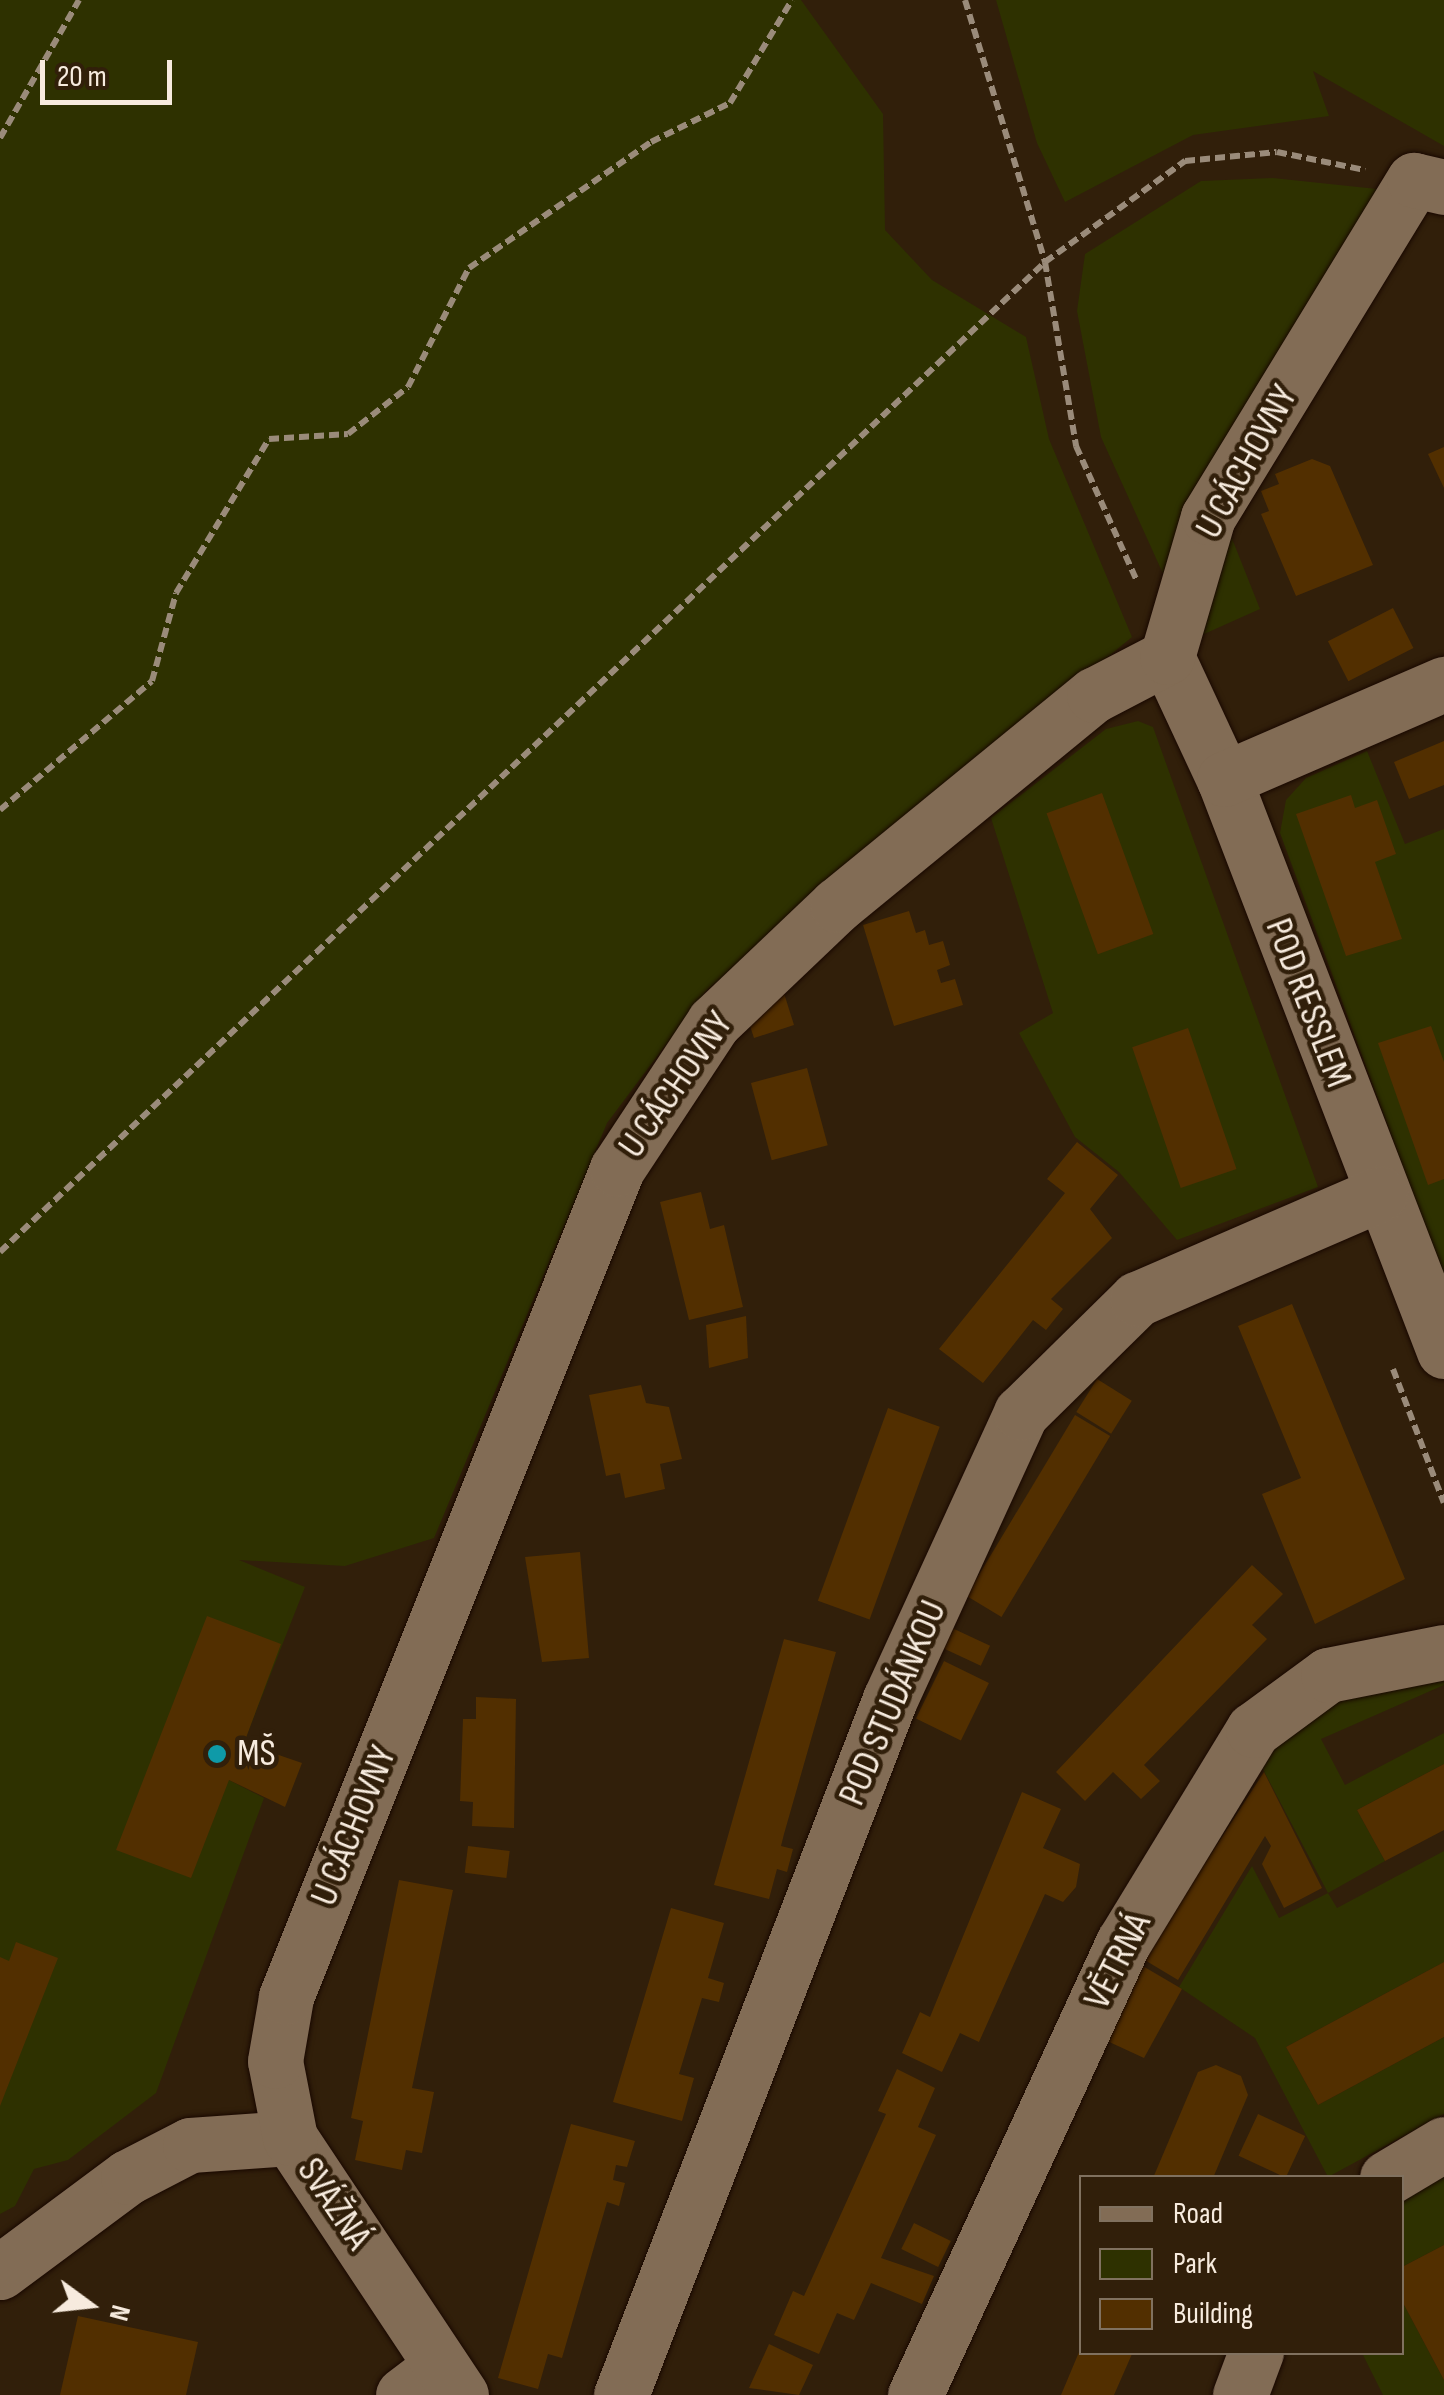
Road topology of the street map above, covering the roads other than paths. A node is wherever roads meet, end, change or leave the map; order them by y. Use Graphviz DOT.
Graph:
graph roads {
  1 [pos="1429,183"];
  2 [pos="1167,657"];
  3 [pos="1444,684"];
  4 [pos="1224,779"];
  5 [pos="1380,1194"];
  6 [pos="1444,1351"];
  7 [pos="1444,1652"];
  8 [pos="290,2138"];
  9 [pos="1444,2144"];
  10 [pos="1392,2175"];
  11 [pos="0,2272"];
  12 [pos="1255,2355"];
  13 [pos="435,2385"];
  14 [pos="621,2395"];
  15 [pos="915,2395"];
  16 [pos="1240,2395"];
  1 -- 2 [label="street, U CÁCHOVNY"];
  2 -- 4 [label="street, POD RESSLEM"];
  2 -- 8 [label="street, U CÁCHOVNY"];
  3 -- 4 [label="street"];
  4 -- 5 [label="street, POD RESSLEM"];
  5 -- 6 [label="street, POD RESSLEM"];
  5 -- 14 [label="street, POD STUDÁNKOU"];
  7 -- 15 [label="street, VĚTRNÁ"];
  8 -- 11 [label="street, SVÁŽNÁ"];
  8 -- 13 [label="street, SVÁŽNÁ"];
  9 -- 10 [label="street"];
  12 -- 16 [label="street"];
}
